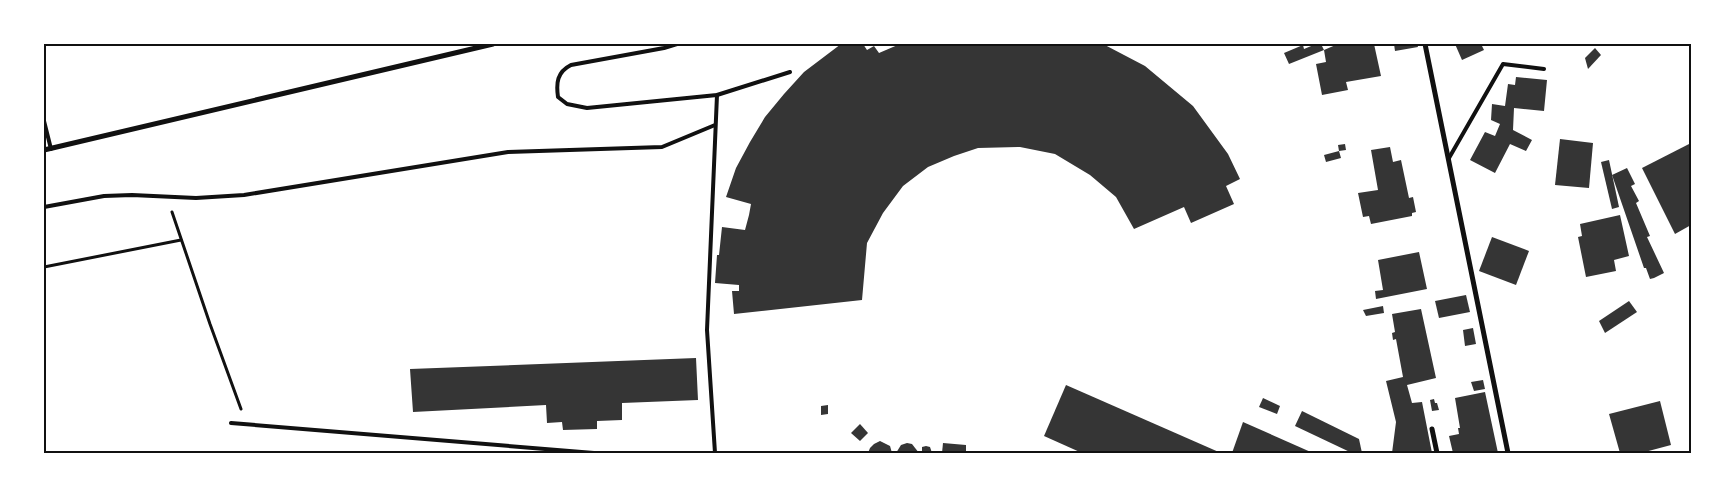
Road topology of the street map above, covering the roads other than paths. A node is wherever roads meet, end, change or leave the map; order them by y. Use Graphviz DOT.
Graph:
graph roads {
  1 [pos="493,44"];
  2 [pos="677,44"];
  3 [pos="1425,44"];
  4 [pos="1544,69"];
  5 [pos="790,72"];
  6 [pos="718,95"];
  7 [pos="44,121"];
  8 [pos="715,125"];
  9 [pos="51,149"];
  10 [pos="44,150"];
  11 [pos="1449,158"];
  12 [pos="44,207"];
  13 [pos="231,423"];
  14 [pos="1432,428"];
  15 [pos="589,453"];
  16 [pos="594,453"];
  17 [pos="715,453"];
  18 [pos="1437,453"];
  19 [pos="1508,453"];
  1 -- 9 [label="street"];
  2 -- 6 [label="lane"];
  3 -- 11 [label="street"];
  4 -- 11 [label="lane"];
  5 -- 6 [label="lane"];
  6 -- 8 [label="lane"];
  7 -- 9 [label="lane"];
  8 -- 12 [label="lane"];
  8 -- 17 [label="lane"];
  9 -- 10 [label="street"];
  11 -- 19 [label="street"];
  13 -- 15 [label="lane"];
  14 -- 18 [label="street"];
  15 -- 16 [label="lane"];
}
